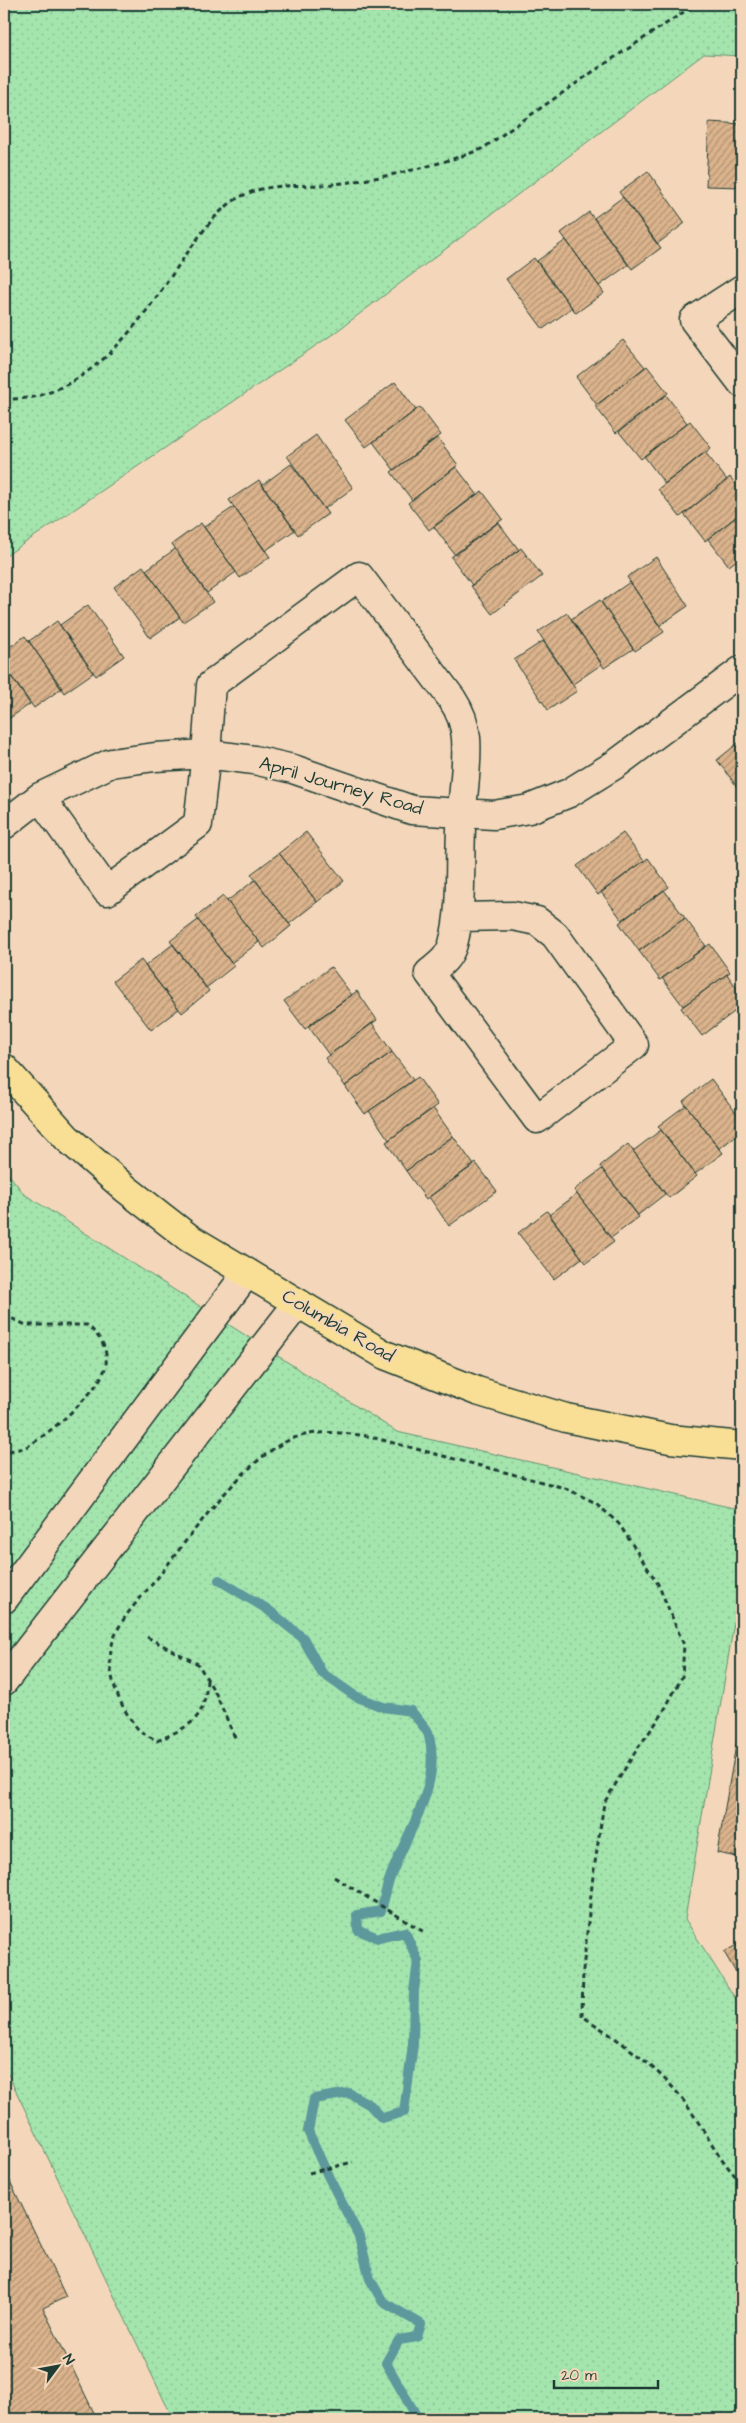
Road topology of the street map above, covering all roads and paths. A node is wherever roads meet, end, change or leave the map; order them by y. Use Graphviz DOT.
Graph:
graph roads {
  1 [pos="696,4"];
  2 [pos="742,289"];
  3 [pos="742,383"];
  4 [pos="4,399"];
  5 [pos="742,670"];
  6 [pos="206,754"];
  7 [pos="40,797"];
  8 [pos="462,814"];
  9 [pos="4,825"];
  10 [pos="458,917"];
  11 [pos="4,1068"];
  12 [pos="247,1273"];
  13 [pos="298,1303"];
  14 [pos="4,1315"];
  15 [pos="742,1446"];
  16 [pos="4,1452"];
  17 [pos="4,1599"];
  18 [pos="147,1637"];
  19 [pos="207,1680"];
  20 [pos="4,1681"];
  21 [pos="236,1740"];
  22 [pos="334,1877"];
  23 [pos="424,1932"];
  24 [pos="351,2163"];
  25 [pos="309,2173"];
  26 [pos="742,2183"];
  1 -- 4 [label="path"];
  2 -- 3 [label="street"];
  5 -- 8 [label="street, April Journey Road"];
  6 -- 7 [label="street, April Journey Road"];
  6 -- 7 [label="street"];
  6 -- 8 [label="street, April Journey Road"];
  6 -- 8 [label="street"];
  7 -- 9 [label="street, April Journey Road"];
  8 -- 10 [label="street"];
  10 -- 10 [label="street"];
  11 -- 12 [label="main road, Columbia Road"];
  12 -- 13 [label="main road, Columbia Road"];
  12 -- 17 [label="street"];
  13 -- 15 [label="main road, Columbia Road"];
  13 -- 20 [label="street"];
  14 -- 16 [label="path"];
  18 -- 19 [label="path"];
  19 -- 21 [label="path"];
  19 -- 26 [label="path"];
  22 -- 23 [label="path"];
  24 -- 25 [label="path"];
}
